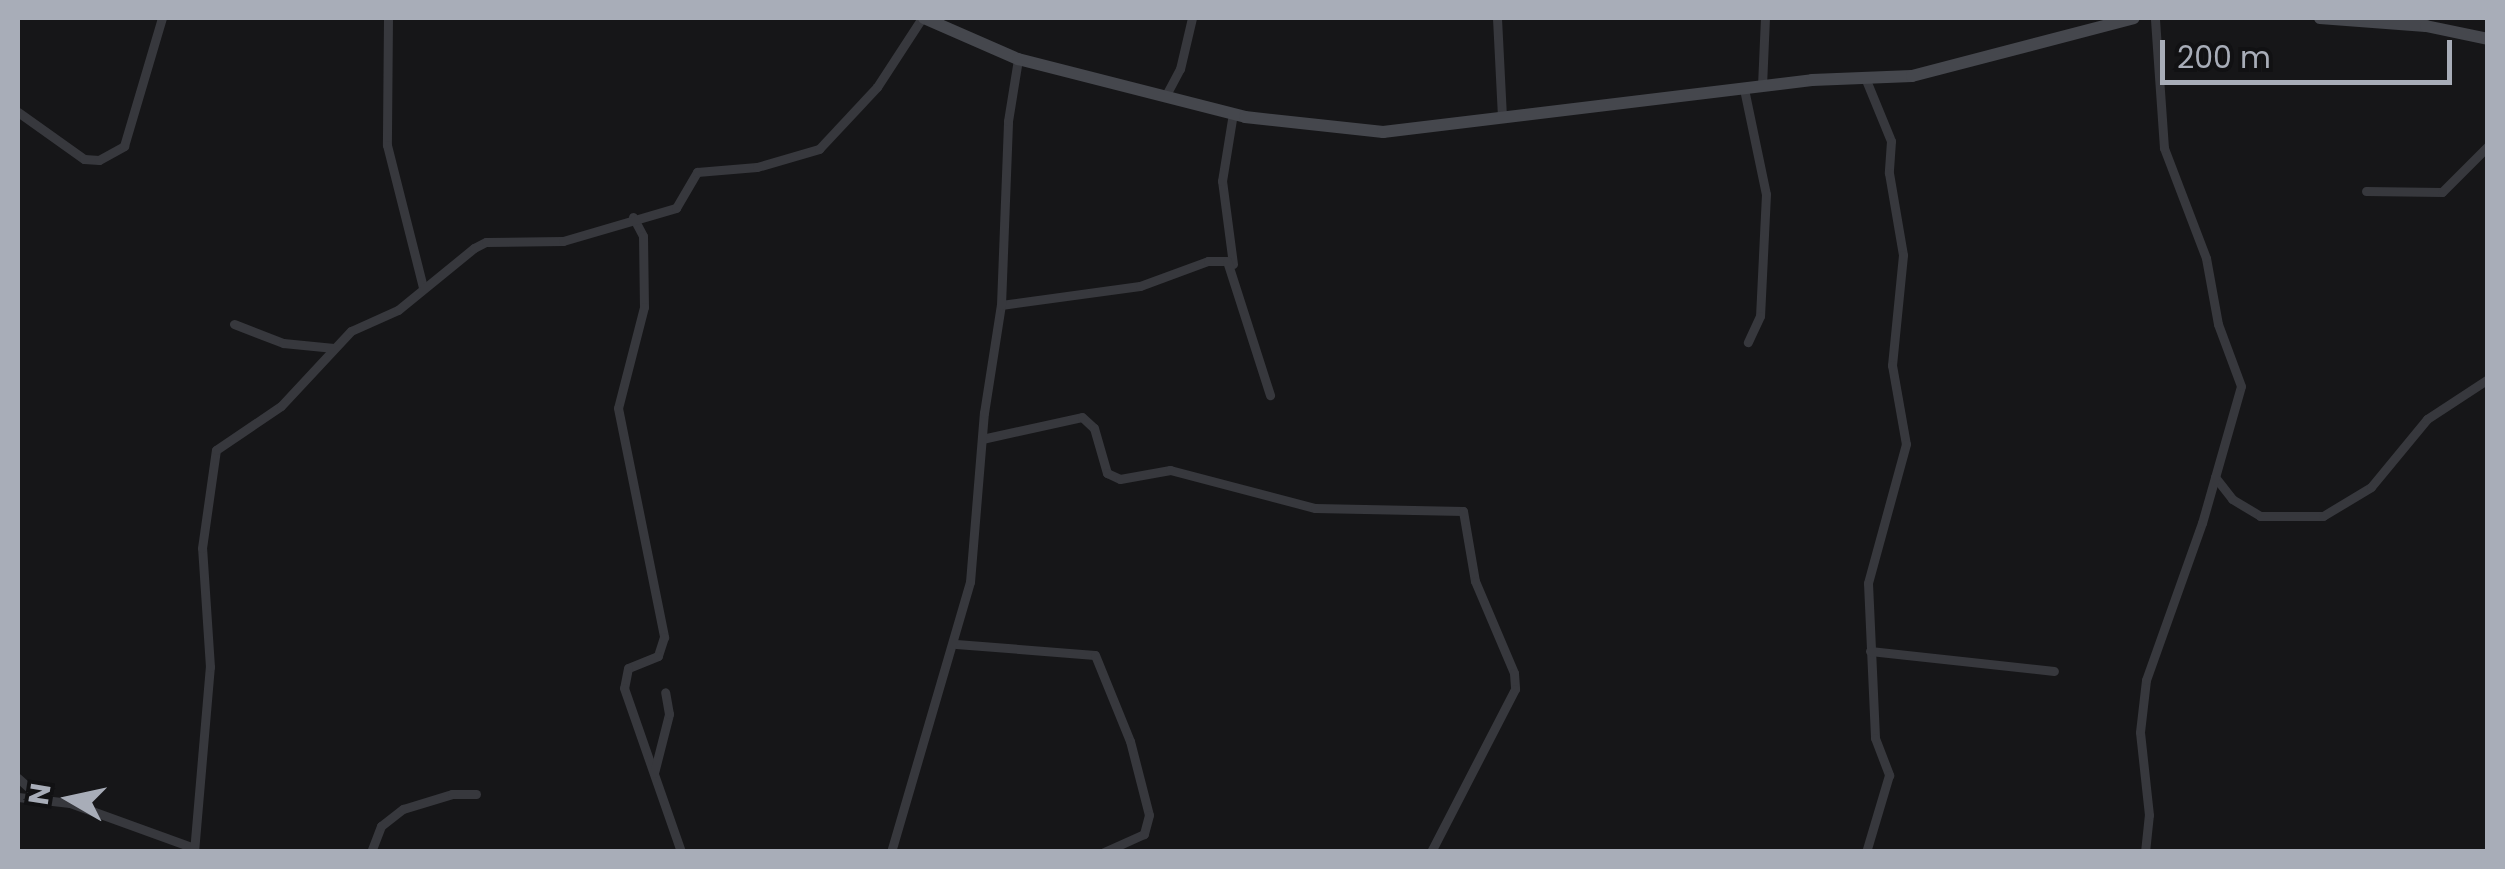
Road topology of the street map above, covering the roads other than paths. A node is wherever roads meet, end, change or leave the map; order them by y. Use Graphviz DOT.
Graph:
graph roads {
  1 [pos="162,18"];
  2 [pos="388,18"];
  3 [pos="923,18"];
  4 [pos="1192,18"];
  5 [pos="1497,18"];
  6 [pos="1765,18"];
  7 [pos="2134,18"];
  8 [pos="2155,18"];
  9 [pos="2320,18"];
  10 [pos="2488,38"];
  11 [pos="1018,59"];
  12 [pos="1866,80"];
  13 [pos="1762,86"];
  14 [pos="1744,88"];
  15 [pos="1166,94"];
  16 [pos="18,112"];
  17 [pos="1233,113"];
  18 [pos="1502,118"];
  19 [pos="2488,146"];
  20 [pos="2366,191"];
  21 [pos="633,217"];
  22 [pos="1233,266"];
  23 [pos="423,288"];
  24 [pos="1001,305"];
  25 [pos="234,324"];
  26 [pos="1748,342"];
  27 [pos="334,348"];
  28 [pos="2488,380"];
  29 [pos="1270,395"];
  30 [pos="982,439"];
  31 [pos="2214,476"];
  32 [pos="956,644"];
  33 [pos="1870,650"];
  34 [pos="2054,671"];
  35 [pos="665,692"];
  36 [pos="654,773"];
  37 [pos="18,778"];
  38 [pos="476,794"];
  39 [pos="18,797"];
  40 [pos="40,798"];
  41 [pos="194,850"];
  42 [pos="371,852"];
  43 [pos="681,852"];
  44 [pos="891,852"];
  45 [pos="1104,852"];
  46 [pos="1431,852"];
  47 [pos="1866,852"];
  48 [pos="2145,852"];
  1 -- 16 [label="street"];
  2 -- 23 [label="street"];
  3 -- 11 [label="street"];
  3 -- 21 [label="street"];
  4 -- 15 [label="street"];
  5 -- 18 [label="street"];
  6 -- 13 [label="street"];
  7 -- 12 [label="street"];
  8 -- 31 [label="street"];
  9 -- 10 [label="street"];
  11 -- 15 [label="street"];
  11 -- 24 [label="street"];
  12 -- 13 [label="street"];
  12 -- 33 [label="street"];
  13 -- 14 [label="street"];
  14 -- 18 [label="street"];
  14 -- 26 [label="street"];
  15 -- 17 [label="street"];
  17 -- 18 [label="street"];
  17 -- 22 [label="street"];
  19 -- 20 [label="street"];
  21 -- 23 [label="street"];
  21 -- 36 [label="street"];
  22 -- 24 [label="street"];
  22 -- 29 [label="street"];
  23 -- 27 [label="street"];
  24 -- 30 [label="street"];
  25 -- 27 [label="street"];
  27 -- 41 [label="street"];
  28 -- 31 [label="street"];
  30 -- 32 [label="street"];
  30 -- 46 [label="street"];
  31 -- 48 [label="street"];
  32 -- 44 [label="street"];
  32 -- 45 [label="street"];
  33 -- 34 [label="street"];
  33 -- 47 [label="street"];
  35 -- 36 [label="street"];
  36 -- 43 [label="street"];
  37 -- 40 [label="street"];
  38 -- 42 [label="street"];
  39 -- 40 [label="street"];
  40 -- 41 [label="street"];
}
